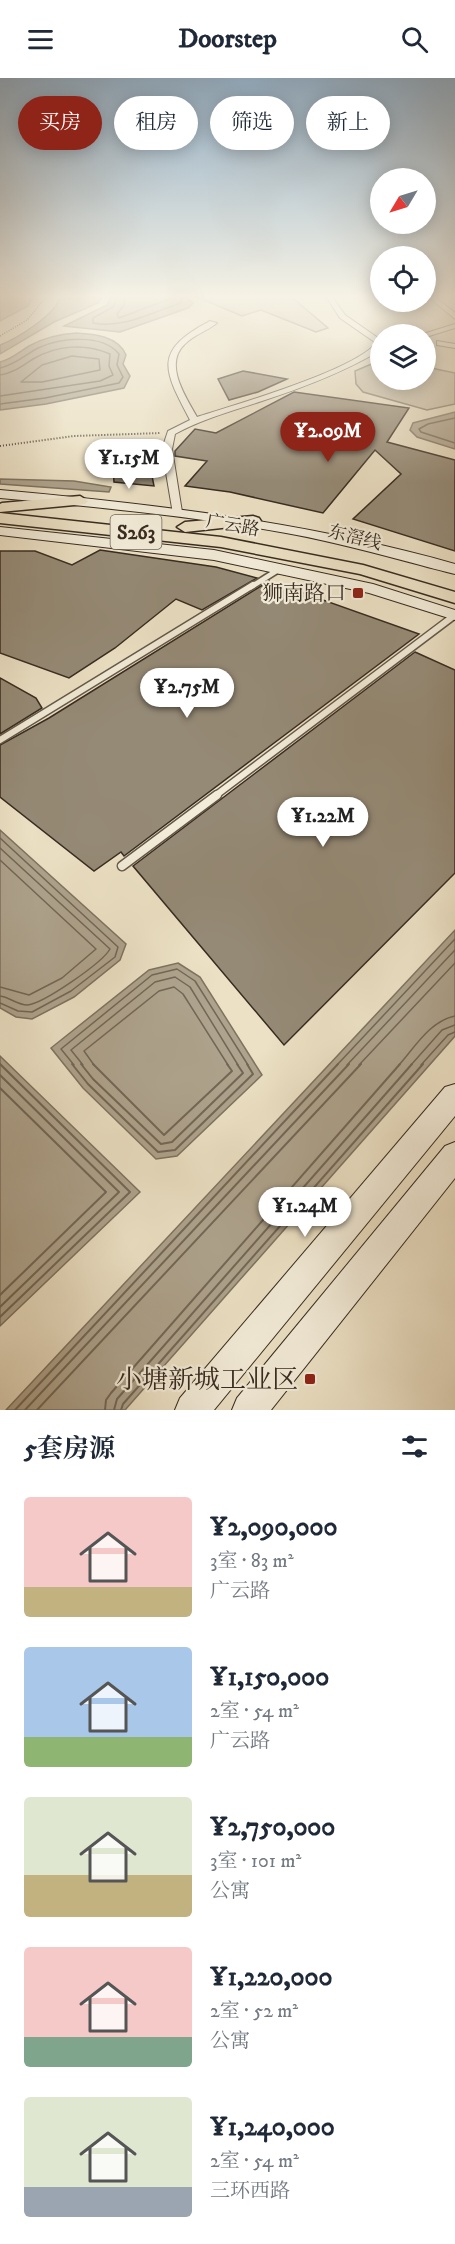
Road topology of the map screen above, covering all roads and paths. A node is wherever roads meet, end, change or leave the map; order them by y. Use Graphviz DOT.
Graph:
graph roads {
  1 [pos="173,357"];
  2 [pos="363,357"];
  3 [pos="195,421"];
  4 [pos="171,433"];
  5 [pos="0,446"];
  6 [pos="80,501"];
  7 [pos="0,507"];
  8 [pos="177,512"];
  9 [pos="249,528"];
  10 [pos="0,531"];
  11 [pos="281,568"];
  12 [pos="455,569"];
  13 [pos="455,584"];
  14 [pos="455,598"];
  15 [pos="455,615"];
  16 [pos="0,740"];
  17 [pos="123,866"];
  18 [pos="455,1096"];
  19 [pos="455,1156"];
  20 [pos="192,1410"];
  21 [pos="249,1410"];
  1 -- 3 [label="street"];
  2 -- 3 [label="street"];
  3 -- 4 [label="street"];
  4 -- 5 [label="path"];
  4 -- 8 [label="street"];
  6 -- 7 [label="main road"];
  6 -- 8 [label="main road, 广云路 / S263"];
  7 -- 9 [label="main road, 广云路 / S263"];
  7 -- 14 [label="main road, 广云路 / S263"];
  8 -- 9 [label="main road, 广云路 / S263"];
  9 -- 12 [label="main road, 广云路 / S263"];
  9 -- 13 [label="main road, 东滘线 / S263"];
  10 -- 11 [label="main road, S263"];
  11 -- 15 [label="main road, S263"];
  11 -- 16 [label="lane"];
  15 -- 17 [label="lane"];
  18 -- 20 [label="main road"];
  19 -- 21 [label="main road"];
}
